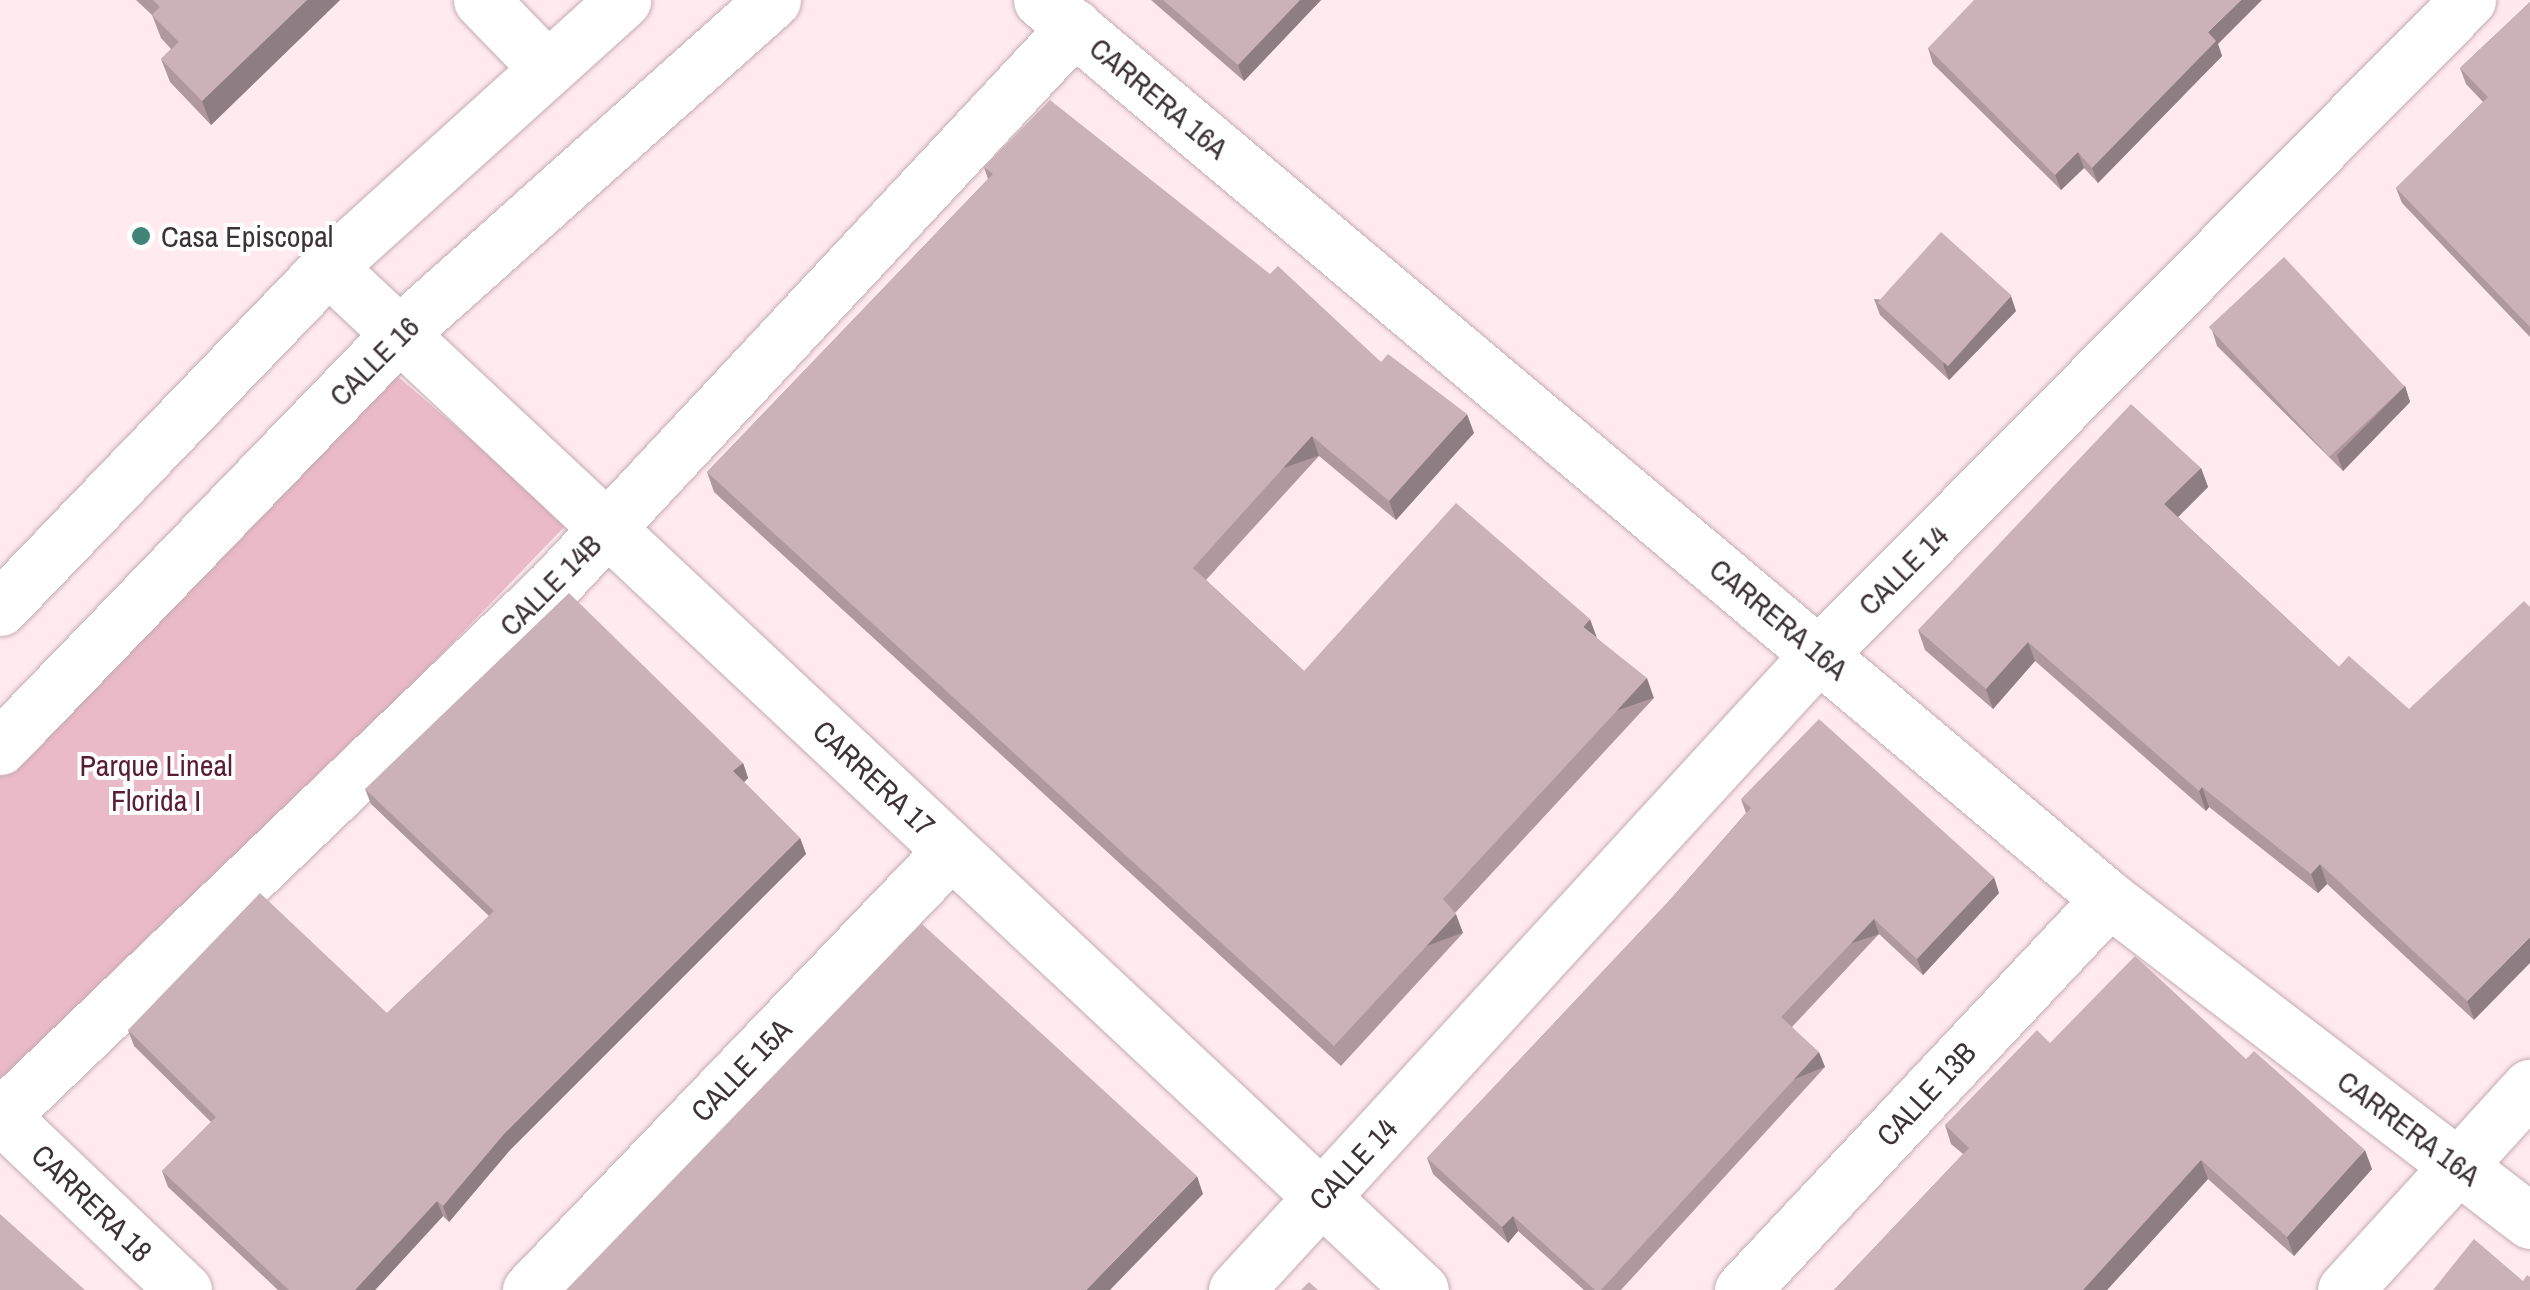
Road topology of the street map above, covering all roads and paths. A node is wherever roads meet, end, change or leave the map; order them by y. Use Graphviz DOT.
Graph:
graph roads {
  1 [pos="481,0"];
  2 [pos="623,0"];
  3 [pos="773,0"];
  4 [pos="2468,0"];
  5 [pos="1058,14"];
  6 [pos="547,68"];
  7 [pos="328,266"];
  8 [pos="400,333"];
  9 [pos="606,528"];
  10 [pos="0,608"];
  11 [pos="1820,654"];
  12 [pos="0,748"];
  13 [pos="952,851"];
  14 [pos="2109,898"];
  15 [pos="2530,1087"];
  16 [pos="0,1116"];
  17 [pos="2455,1163"];
  18 [pos="1323,1198"];
  19 [pos="2530,1221"];
  20 [pos="184,1290"];
  21 [pos="530,1290"];
  22 [pos="1236,1290"];
  23 [pos="1421,1290"];
  24 [pos="1742,1290"];
  25 [pos="2345,1290"];
  1 -- 6 [label="main road"];
  2 -- 6 [label="main road"];
  3 -- 8 [label="main road, CALLE 16"];
  4 -- 11 [label="main road, CALLE 14"];
  5 -- 9 [label="main road, CALLE 14B"];
  5 -- 11 [label="main road, CARRERA 16A"];
  6 -- 7 [label="main road"];
  7 -- 8 [label="main road, CARRERA 17"];
  7 -- 10 [label="main road"];
  8 -- 9 [label="main road, CARRERA 17"];
  8 -- 12 [label="main road, CALLE 16"];
  9 -- 13 [label="main road, CARRERA 17"];
  9 -- 16 [label="main road, CALLE 14B"];
  11 -- 14 [label="main road, CARRERA 16A"];
  11 -- 18 [label="main road, CALLE 14"];
  13 -- 18 [label="main road, CARRERA 17"];
  13 -- 21 [label="main road, CALLE 15A"];
  14 -- 17 [label="main road, CARRERA 16A"];
  14 -- 24 [label="main road, CALLE 13B"];
  15 -- 17 [label="main road"];
  16 -- 20 [label="main road, CARRERA 18"];
  17 -- 19 [label="main road, CARRERA 16A"];
  17 -- 25 [label="main road"];
  18 -- 22 [label="main road, CALLE 14"];
  18 -- 23 [label="main road, CARRERA 17"];
}
